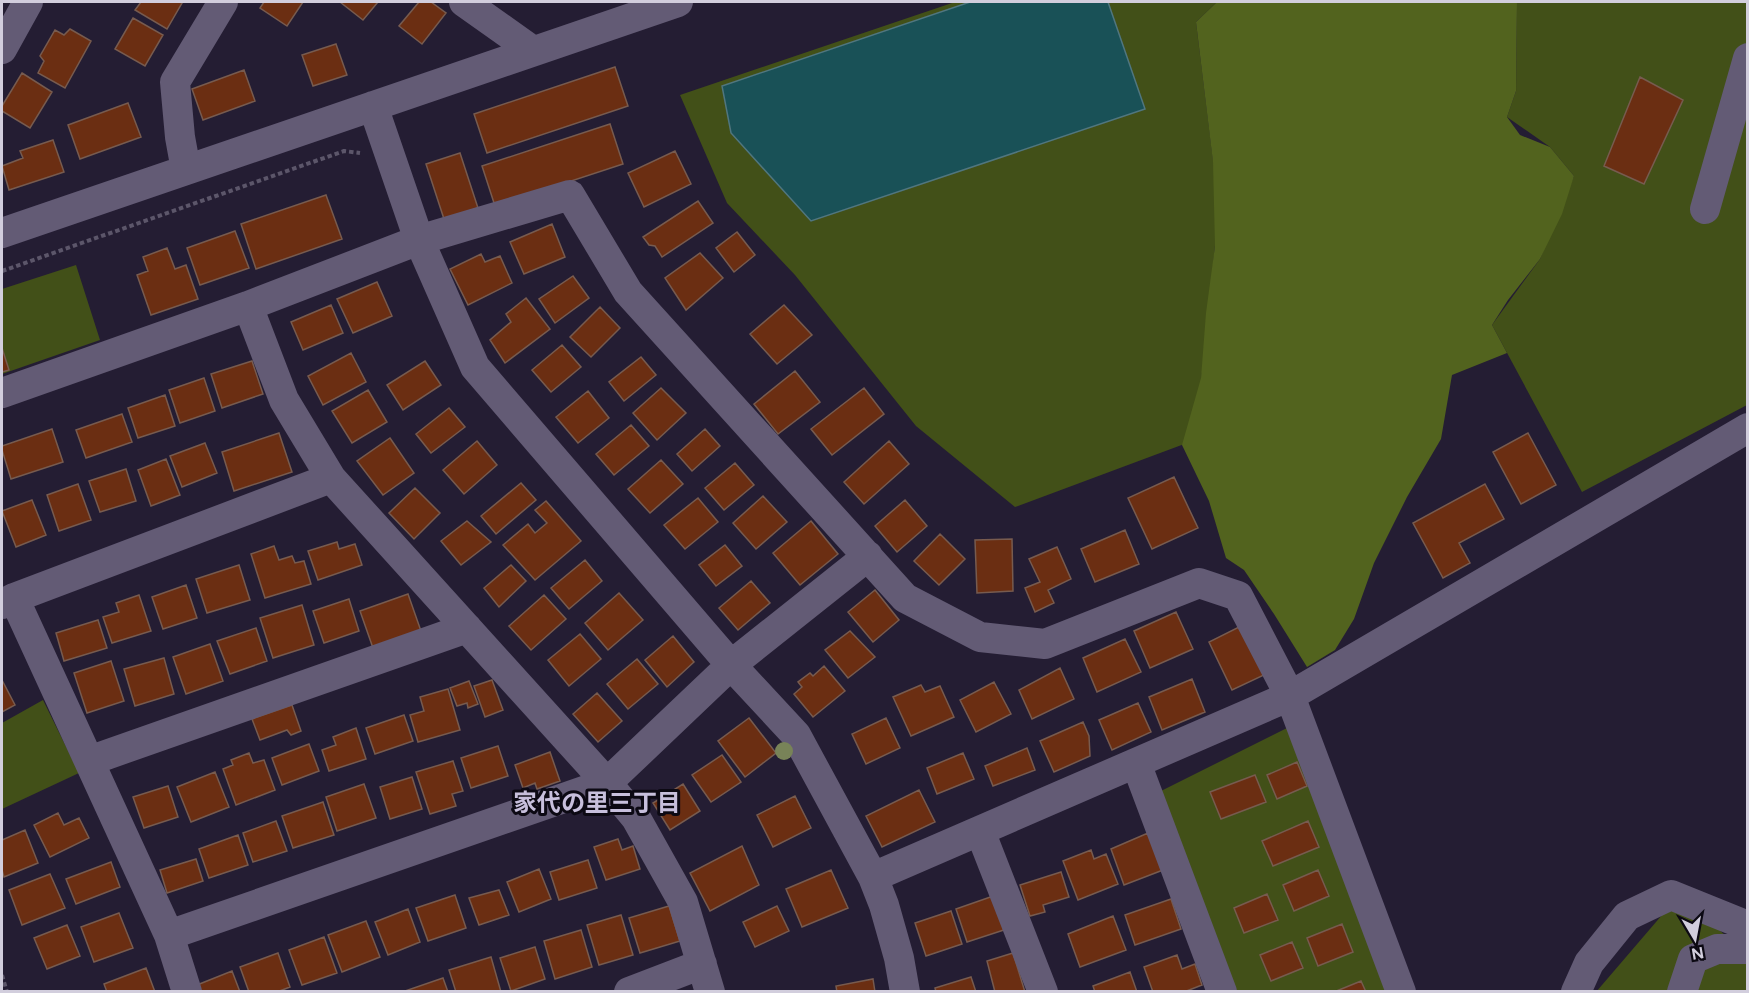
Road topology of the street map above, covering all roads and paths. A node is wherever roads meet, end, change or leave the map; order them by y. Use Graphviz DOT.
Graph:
graph roads {
  1 [pos="28,2"];
  2 [pos="223,2"];
  3 [pos="464,2"];
  4 [pos="678,2"];
  5 [pos="2,49"];
  6 [pos="533,51"];
  7 [pos="1748,58"];
  8 [pos="374,106"];
  9 [pos="363,153"];
  10 [pos="186,170"];
  11 [pos="1705,208"];
  12 [pos="2,233"];
  13 [pos="419,240"];
  14 [pos="2,272"];
  15 [pos="248,306"];
  16 [pos="2,393"];
  17 [pos="1748,428"];
  18 [pos="332,478"];
  19 [pos="868,556"];
  20 [pos="8,601"];
  21 [pos="467,628"];
  22 [pos="731,665"];
  23 [pos="1290,696"];
  24 [pos="89,761"];
  25 [pos="1136,763"];
  26 [pos="607,783"];
  27 [pos="980,831"];
  28 [pos="873,877"];
  29 [pos="1748,926"];
  30 [pos="169,935"];
  31 [pos="1748,949"];
  32 [pos="2,975"];
  33 [pos="706,978"];
  34 [pos="7,992"];
  35 [pos="187,992"];
  36 [pos="629,992"];
  37 [pos="905,992"];
  38 [pos="1043,992"];
  39 [pos="1222,992"];
  40 [pos="1401,992"];
  41 [pos="1576,992"];
  42 [pos="1682,992"];
  1 -- 5 [label="street"];
  2 -- 10 [label="street"];
  3 -- 6 [label="street"];
  4 -- 6 [label="street"];
  6 -- 8 [label="street"];
  7 -- 11 [label="street"];
  8 -- 10 [label="street"];
  8 -- 13 [label="street"];
  9 -- 14 [label="path"];
  10 -- 12 [label="street"];
  13 -- 15 [label="street"];
  13 -- 19 [label="street"];
  13 -- 22 [label="street"];
  15 -- 16 [label="street"];
  15 -- 18 [label="street"];
  17 -- 23 [label="street"];
  18 -- 20 [label="street"];
  18 -- 21 [label="street"];
  19 -- 22 [label="street"];
  19 -- 23 [label="street"];
  20 -- 24 [label="street"];
  21 -- 24 [label="street"];
  21 -- 26 [label="street"];
  22 -- 26 [label="street"];
  22 -- 28 [label="street"];
  23 -- 25 [label="street"];
  23 -- 40 [label="street"];
  24 -- 30 [label="street"];
  25 -- 27 [label="street"];
  25 -- 39 [label="street"];
  26 -- 30 [label="street"];
  26 -- 33 [label="street"];
  27 -- 28 [label="street"];
  27 -- 38 [label="street"];
  28 -- 37 [label="street"];
  29 -- 41 [label="street"];
  30 -- 35 [label="street"];
  31 -- 42 [label="street"];
  32 -- 34 [label="path"];
  33 -- 36 [label="street"];
}
